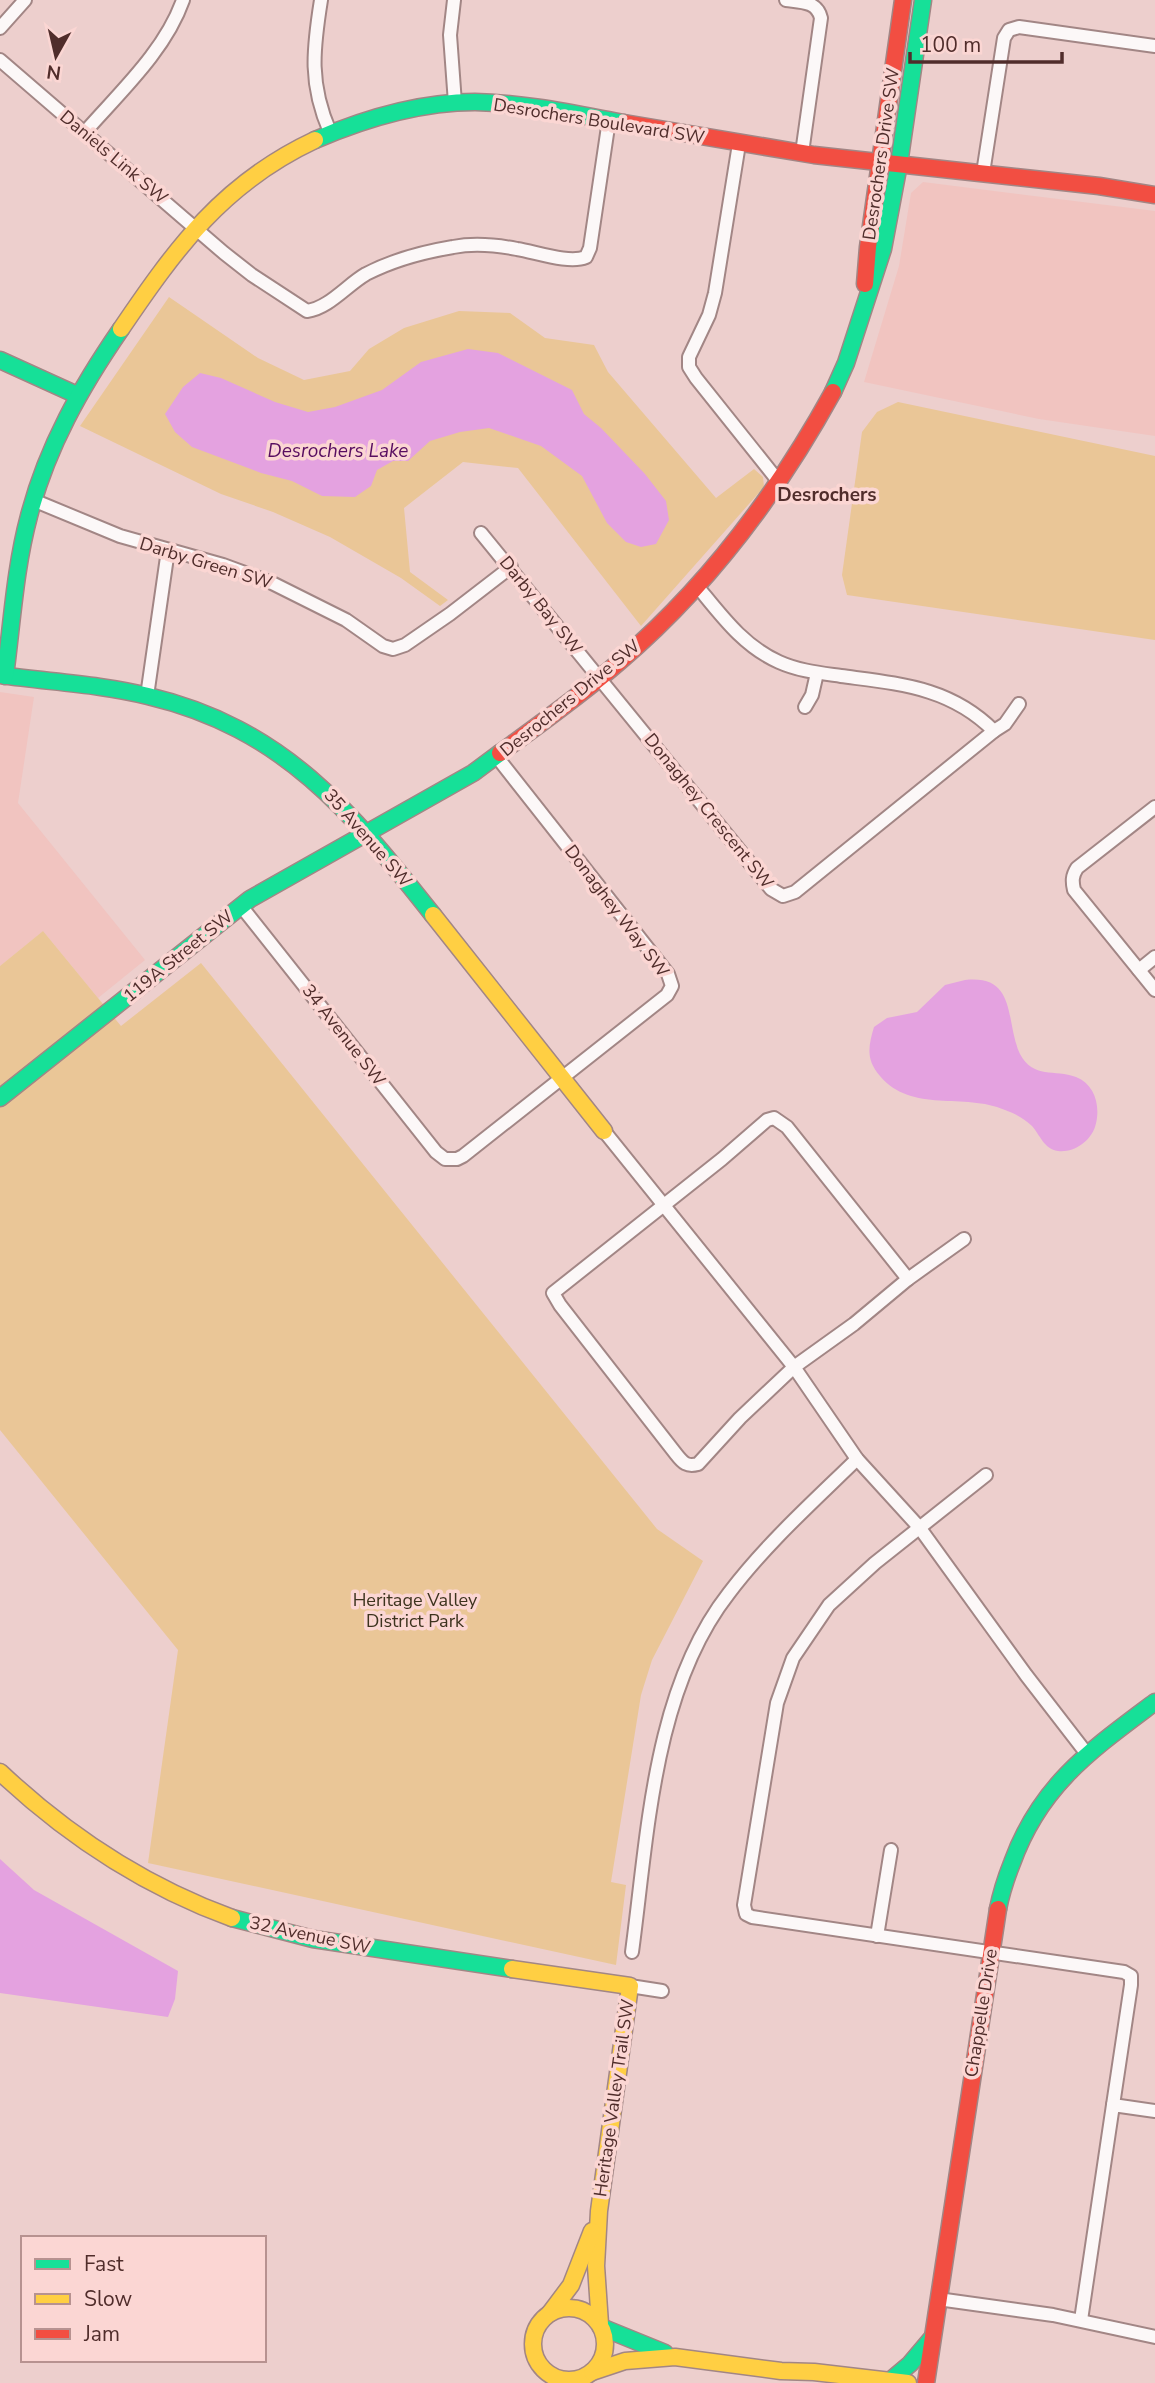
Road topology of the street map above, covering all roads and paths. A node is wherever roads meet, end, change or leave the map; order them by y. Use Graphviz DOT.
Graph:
graph roads {
  1 [pos="25,0"];
  2 [pos="183,0"];
  3 [pos="321,0"];
  4 [pos="454,0"];
  5 [pos="786,0"];
  6 [pos="903,0"];
  7 [pos="923,0"];
  8 [pos="0,29"];
  9 [pos="1155,46"];
  10 [pos="0,60"];
  11 [pos="455,103"];
  12 [pos="609,120"];
  13 [pos="85,132"];
  14 [pos="330,132"];
  15 [pos="739,144"];
  16 [pos="802,153"];
  17 [pos="880,162"];
  18 [pos="899,164"];
  19 [pos="984,173"];
  20 [pos="1155,195"];
  21 [pos="197,227"];
  22 [pos="863,309"];
  23 [pos="0,360"];
  24 [pos="77,395"];
  25 [pos="779,482"];
  26 [pos="33,500"];
  27 [pos="481,533"];
  28 [pos="168,551"];
  29 [pos="511,568"];
  30 [pos="697,586"];
  31 [pos="817,673"];
  32 [pos="3,676"];
  33 [pos="600,678"];
  34 [pos="147,696"];
  35 [pos="1019,704"];
  36 [pos="806,707"];
  37 [pos="994,731"];
  38 [pos="497,757"];
  39 [pos="1155,807"];
  40 [pos="368,832"];
  41 [pos="241,906"];
  42 [pos="1155,957"];
  43 [pos="1139,970"];
  44 [pos="1155,990"];
  45 [pos="562,1078"];
  46 [pos="0,1098"];
  47 [pos="604,1131"];
  48 [pos="662,1206"];
  49 [pos="964,1239"];
  50 [pos="908,1279"];
  51 [pos="794,1367"];
  52 [pos="857,1459"];
  53 [pos="986,1475"];
  54 [pos="919,1527"];
  55 [pos="1155,1702"];
  56 [pos="1087,1754"];
  57 [pos="0,1772"];
  58 [pos="891,1850"];
  59 [pos="877,1936"];
  60 [pos="632,1952"];
  61 [pos="990,1954"];
  62 [pos="630,1986"];
  63 [pos="662,1991"];
  64 [pos="1114,2105"];
  65 [pos="1155,2111"];
  66 [pos="599,2211"];
  67 [pos="938,2299"];
  68 [pos="550,2313"];
  69 [pos="1081,2320"];
  70 [pos="601,2326"];
  71 [pos="1155,2337"];
  72 [pos="932,2338"];
  73 [pos="674,2357"];
  74 [pos="540,2366"];
  75 [pos="781,2371"];
  76 [pos="587,2377"];
  77 [pos="891,2380"];
  78 [pos="540,2383"];
  79 [pos="825,2383"];
  80 [pos="908,2383"];
  81 [pos="926,2383"];
  1 -- 8 [label="street"];
  2 -- 13 [label="street"];
  3 -- 14 [label="street"];
  4 -- 11 [label="street"];
  5 -- 16 [label="street"];
  6 -- 17 [label="street, Desrochers Drive SW"];
  7 -- 18 [label="street, Desrochers Drive SW"];
  9 -- 19 [label="street"];
  10 -- 13 [label="street, Daniels Link SW"];
  11 -- 12 [label="street, Desrochers Boulevard SW"];
  11 -- 14 [label="street, Desrochers Boulevard SW"];
  12 -- 15 [label="street, Desrochers Boulevard SW"];
  12 -- 21 [label="street, Daniels Link SW"];
  13 -- 21 [label="street, Daniels Link SW"];
  14 -- 21 [label="street, Desrochers Boulevard SW"];
  15 -- 16 [label="street, Desrochers Boulevard SW"];
  15 -- 25 [label="street"];
  16 -- 17 [label="street, Desrochers Boulevard SW"];
  17 -- 18 [label="street, Desrochers Boulevard SW"];
  17 -- 22 [label="street, Desrochers Drive SW"];
  18 -- 19 [label="street, Desrochers Boulevard SW"];
  18 -- 22 [label="street, Desrochers Drive SW"];
  19 -- 20 [label="street, Desrochers Boulevard SW"];
  21 -- 24 [label="street, Desrochers Boulevard SW"];
  22 -- 25 [label="street, Desrochers Drive SW"];
  23 -- 24 [label="street"];
  24 -- 26 [label="street, Desrochers Boulevard SW"];
  25 -- 30 [label="street, Desrochers Drive SW"];
  26 -- 28 [label="street, Darby Green SW"];
  26 -- 32 [label="street, Desrochers Boulevard SW"];
  27 -- 29 [label="street, Darby Bay SW"];
  28 -- 29 [label="street, Darby Green SW"];
  28 -- 34 [label="street"];
  29 -- 33 [label="street, Darby Bay SW"];
  30 -- 31 [label="street"];
  30 -- 33 [label="street, Desrochers Drive SW"];
  31 -- 36 [label="street"];
  31 -- 37 [label="street"];
  32 -- 34 [label="street, 35 Avenue SW"];
  33 -- 37 [label="street, Donaghey Crescent SW"];
  33 -- 38 [label="street, Desrochers Drive SW"];
  34 -- 40 [label="street, 35 Avenue SW"];
  35 -- 37 [label="street, Donaghey Crescent SW"];
  38 -- 40 [label="street, Desrochers Drive SW"];
  38 -- 45 [label="street, Donaghey Way SW"];
  39 -- 43 [label="street"];
  40 -- 41 [label="street, 119A Street SW"];
  40 -- 45 [label="street, 35 Avenue SW"];
  41 -- 45 [label="street, 34 Avenue SW"];
  41 -- 46 [label="street, 119A Street SW"];
  42 -- 43 [label="street"];
  43 -- 44 [label="street"];
  45 -- 47 [label="street, 35 Avenue SW"];
  47 -- 48 [label="street"];
  48 -- 50 [label="street"];
  48 -- 51 [label="street"];
  48 -- 51 [label="street"];
  49 -- 50 [label="street"];
  50 -- 51 [label="street"];
  51 -- 52 [label="street"];
  52 -- 54 [label="street"];
  52 -- 60 [label="street"];
  53 -- 54 [label="street"];
  54 -- 56 [label="street"];
  54 -- 59 [label="street"];
  55 -- 56 [label="street, Chappelle Drive"];
  56 -- 61 [label="street, Chappelle Drive"];
  57 -- 62 [label="street, 32 Avenue SW"];
  58 -- 59 [label="street"];
  59 -- 61 [label="street"];
  61 -- 64 [label="street"];
  61 -- 67 [label="street, Chappelle Drive"];
  62 -- 63 [label="street, 32 Avenue SW"];
  62 -- 66 [label="street, Heritage Valley Trail SW"];
  64 -- 65 [label="street"];
  64 -- 69 [label="street"];
  66 -- 68 [label="street, Heritage Valley Trail SW"];
  66 -- 70 [label="street, Heritage Valley Trail SW"];
  67 -- 69 [label="street"];
  67 -- 72 [label="street, Chappelle Drive"];
  68 -- 70 [label="street"];
  68 -- 74 [label="street"];
  69 -- 71 [label="street"];
  70 -- 73 [label="street"];
  70 -- 76 [label="street"];
  72 -- 77 [label="street"];
  72 -- 81 [label="street, Chappelle Drive"];
  73 -- 75 [label="street"];
  73 -- 76 [label="street"];
  74 -- 76 [label="street"];
  74 -- 78 [label="street"];
  75 -- 77 [label="street"];
  75 -- 79 [label="street"];
  77 -- 80 [label="street"];
}
